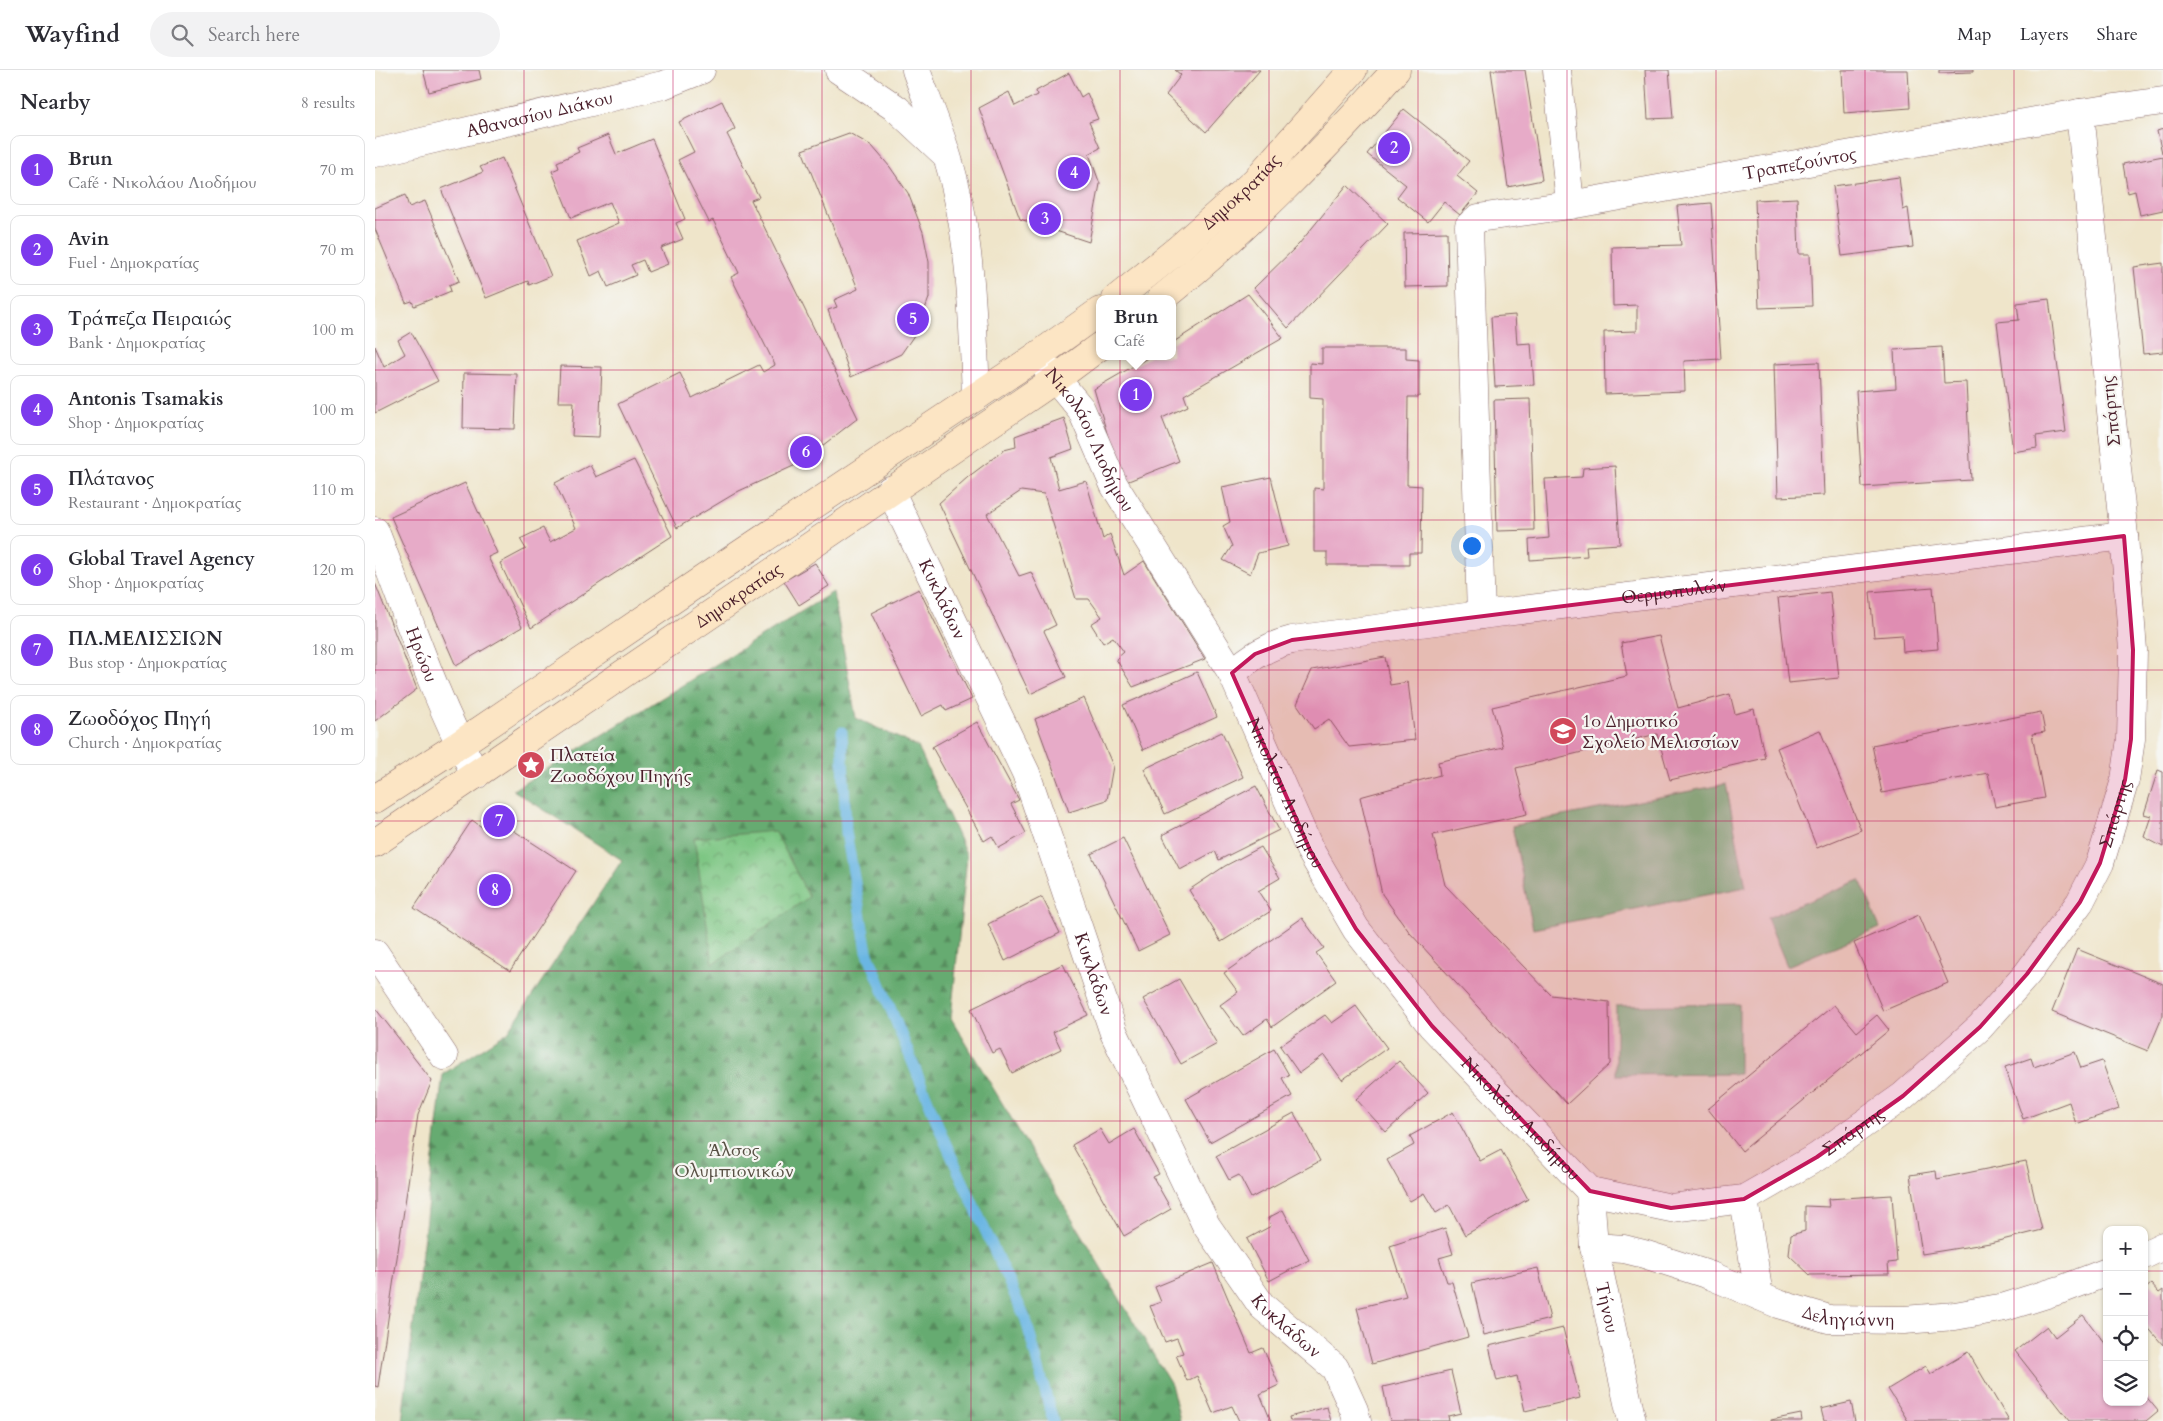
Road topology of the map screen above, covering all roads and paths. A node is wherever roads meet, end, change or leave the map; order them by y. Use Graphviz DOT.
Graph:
graph roads {
  1 [pos="701,70"];
  2 [pos="839,70"];
  3 [pos="916,70"];
  4 [pos="1397,70"];
  5 [pos="1557,70"];
  6 [pos="1346,73"];
  7 [pos="2163,101"];
  8 [pos="2080,113"];
  9 [pos="375,152"];
  10 [pos="948,157"];
  11 [pos="1570,205"];
  12 [pos="1121,295"];
  13 [pos="1166,295"];
  14 [pos="1096,314"];
  15 [pos="1096,349"];
  16 [pos="1037,356"];
  17 [pos="1057,378"];
  18 [pos="977,396"];
  19 [pos="890,490"];
  20 [pos="375,531"];
  21 [pos="2124,536"];
  22 [pos="1481,615"];
  23 [pos="1232,673"];
  24 [pos="460,744"];
  25 [pos="476,775"];
  26 [pos="375,799"];
  27 [pos="375,842"];
  28 [pos="375,953"];
  29 [pos="444,1056"];
  30 [pos="1590,1191"];
  31 [pos="1744,1199"];
  32 [pos="2163,1246"];
  33 [pos="1594,1247"];
  34 [pos="2148,1253"];
  35 [pos="2103,1274"];
  36 [pos="1759,1296"];
  37 [pos="1357,1421"];
  38 [pos="1632,1421"];
  1 -- 9 [label="street, Αθανασίου Διάκου"];
  2 -- 10 [label="street"];
  3 -- 10 [label="street"];
  4 -- 13 [label="main road, Δημοκρατίας"];
  5 -- 11 [label="street"];
  6 -- 12 [label="main road, Δημοκρατίας"];
  7 -- 8 [label="street, Τραπεζούντος"];
  8 -- 11 [label="street, Τραπεζούντος"];
  8 -- 21 [label="street, Σπάρτης"];
  10 -- 18 [label="street"];
  11 -- 22 [label="street, Τραπεζούντος"];
  14 -- 16 [label="main road, Δημοκρατίας"];
  15 -- 17 [label="main road, Δημοκρατίας"];
  16 -- 17 [label="street, Νικολάου Λιοδήμου"];
  16 -- 18 [label="main road, Δημοκρατίας"];
  17 -- 19 [label="main road, Δημοκρατίας"];
  17 -- 23 [label="street, Νικολάου Λιοδήμου"];
  18 -- 24 [label="main road, Δημοκρατίας"];
  19 -- 25 [label="main road, Δημοκρατίας"];
  19 -- 37 [label="street, Κυκλάδων"];
  20 -- 24 [label="street, Ηρώου"];
  21 -- 22 [label="street, Θερμοπυλών"];
  21 -- 31 [label="street, Σπάρτης"];
  22 -- 23 [label="street, Θερμοπυλών"];
  23 -- 30 [label="street, Νικολάου Λιοδήμου"];
  24 -- 25 [label="street, Ηρώου"];
  24 -- 26 [label="main road, Δημοκρατίας"];
  25 -- 27 [label="main road, Δημοκρατίας"];
  28 -- 29 [label="street"];
  30 -- 31 [label="street, Σπάρτης"];
  30 -- 33 [label="street, Τήνου"];
  31 -- 36 [label="street"];
  32 -- 34 [label="street"];
  33 -- 36 [label="street, Δεληγιάννη"];
  33 -- 38 [label="street, Τήνου"];
  35 -- 36 [label="street, Δεληγιάννη"];
}
